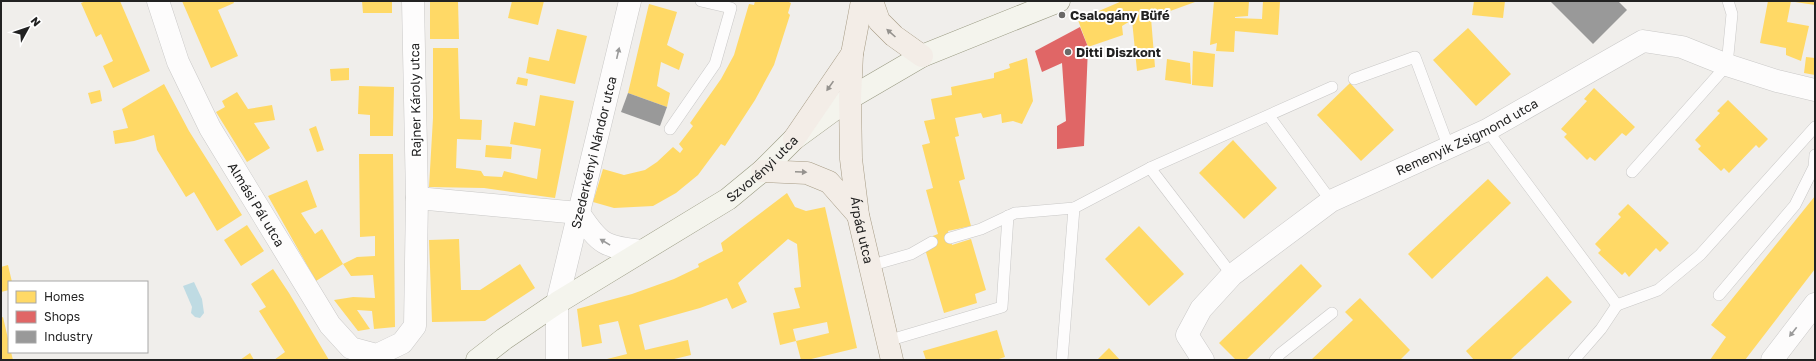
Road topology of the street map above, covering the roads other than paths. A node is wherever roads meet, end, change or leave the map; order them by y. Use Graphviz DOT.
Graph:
graph roads {
  1 [pos="158,1"];
  2 [pos="413,1"];
  3 [pos="630,1"];
  4 [pos="701,1"];
  5 [pos="862,1"];
  6 [pos="872,1"];
  7 [pos="1059,1"];
  8 [pos="1728,1"];
  9 [pos="852,54"];
  10 [pos="922,56"];
  11 [pos="1727,65"];
  12 [pos="1354,79"];
  13 [pos="1332,87"];
  14 [pos="1815,90"];
  15 [pos="850,98"];
  16 [pos="1269,116"];
  17 [pos="1815,127"];
  18 [pos="670,129"];
  19 [pos="1487,130"];
  20 [pos="794,139"];
  21 [pos="1449,148"];
  22 [pos="1815,155"];
  23 [pos="1150,168"];
  24 [pos="762,171"];
  25 [pos="1632,172"];
  26 [pos="417,198"];
  27 [pos="1331,201"];
  28 [pos="1074,208"];
  29 [pos="579,213"];
  30 [pos="858,215"];
  31 [pos="1008,216"];
  32 [pos="950,238"];
  33 [pos="932,242"];
  34 [pos="642,251"];
  35 [pos="869,266"];
  36 [pos="1232,276"];
  37 [pos="1719,295"];
  38 [pos="557,303"];
  39 [pos="1815,304"];
  40 [pos="1617,306"];
  41 [pos="1332,312"];
  42 [pos="402,343"];
  43 [pos="889,350"];
  44 [pos="477,360"];
  45 [pos="557,360"];
  46 [pos="1062,360"];
  47 [pos="1203,360"];
  48 [pos="1275,360"];
  49 [pos="1574,360"];
  50 [pos="1772,360"];
  1 -- 42 [label="street, Almási Pál utca"];
  2 -- 26 [label="street, Rajner Károly utca"];
  29 -- 3 [label="street, Szederkényi Nándor utca, one-way"];
  4 -- 18 [label="lane"];
  5 -- 9 [label="main road, Árpád utca"];
  10 -- 6 [label="main road, one-way"];
  7 -- 10 [label="main road, Szvorényi utca"];
  8 -- 11 [label="lane"];
  9 -- 15 [label="main road, Árpád utca"];
  9 -- 20 [label="main road, one-way"];
  10 -- 15 [label="main road, Szvorényi utca"];
  11 -- 14 [label="street, Remenyik Zsigmond utca"];
  11 -- 19 [label="street, Remenyik Zsigmond utca"];
  11 -- 25 [label="lane"];
  12 -- 21 [label="lane"];
  13 -- 16 [label="lane"];
  15 -- 20 [label="main road, Szvorényi utca"];
  15 -- 30 [label="main road, Árpád utca"];
  16 -- 23 [label="lane"];
  16 -- 27 [label="lane"];
  17 -- 40 [label="lane"];
  19 -- 21 [label="street, Remenyik Zsigmond utca"];
  19 -- 40 [label="lane"];
  20 -- 24 [label="main road, Szvorényi utca"];
  21 -- 27 [label="street, Remenyik Zsigmond utca"];
  22 -- 37 [label="lane"];
  23 -- 28 [label="lane"];
  23 -- 36 [label="lane"];
  24 -- 30 [label="main road, one-way"];
  24 -- 34 [label="main road, Szvorényi utca"];
  26 -- 29 [label="street"];
  26 -- 42 [label="street, Rajner Károly utca"];
  27 -- 36 [label="street, Remenyik Zsigmond utca"];
  28 -- 31 [label="lane"];
  28 -- 46 [label="lane"];
  34 -- 29 [label="street, one-way"];
  29 -- 38 [label="street, Szederkényi Nándor utca"];
  30 -- 35 [label="main road, Árpád utca"];
  31 -- 32 [label="lane"];
  31 -- 43 [label="lane"];
  33 -- 35 [label="lane"];
  34 -- 38 [label="main road, Szvorényi utca"];
  35 -- 43 [label="main road, Árpád utca"];
  36 -- 47 [label="street, Remenyik Zsigmond utca"];
  38 -- 44 [label="main road, Szvorényi utca"];
  38 -- 45 [label="street, Szederkényi Nándor utca"];
  39 -- 50 [label="street, one-way"];
  40 -- 49 [label="lane"];
  41 -- 48 [label="lane"];
}
